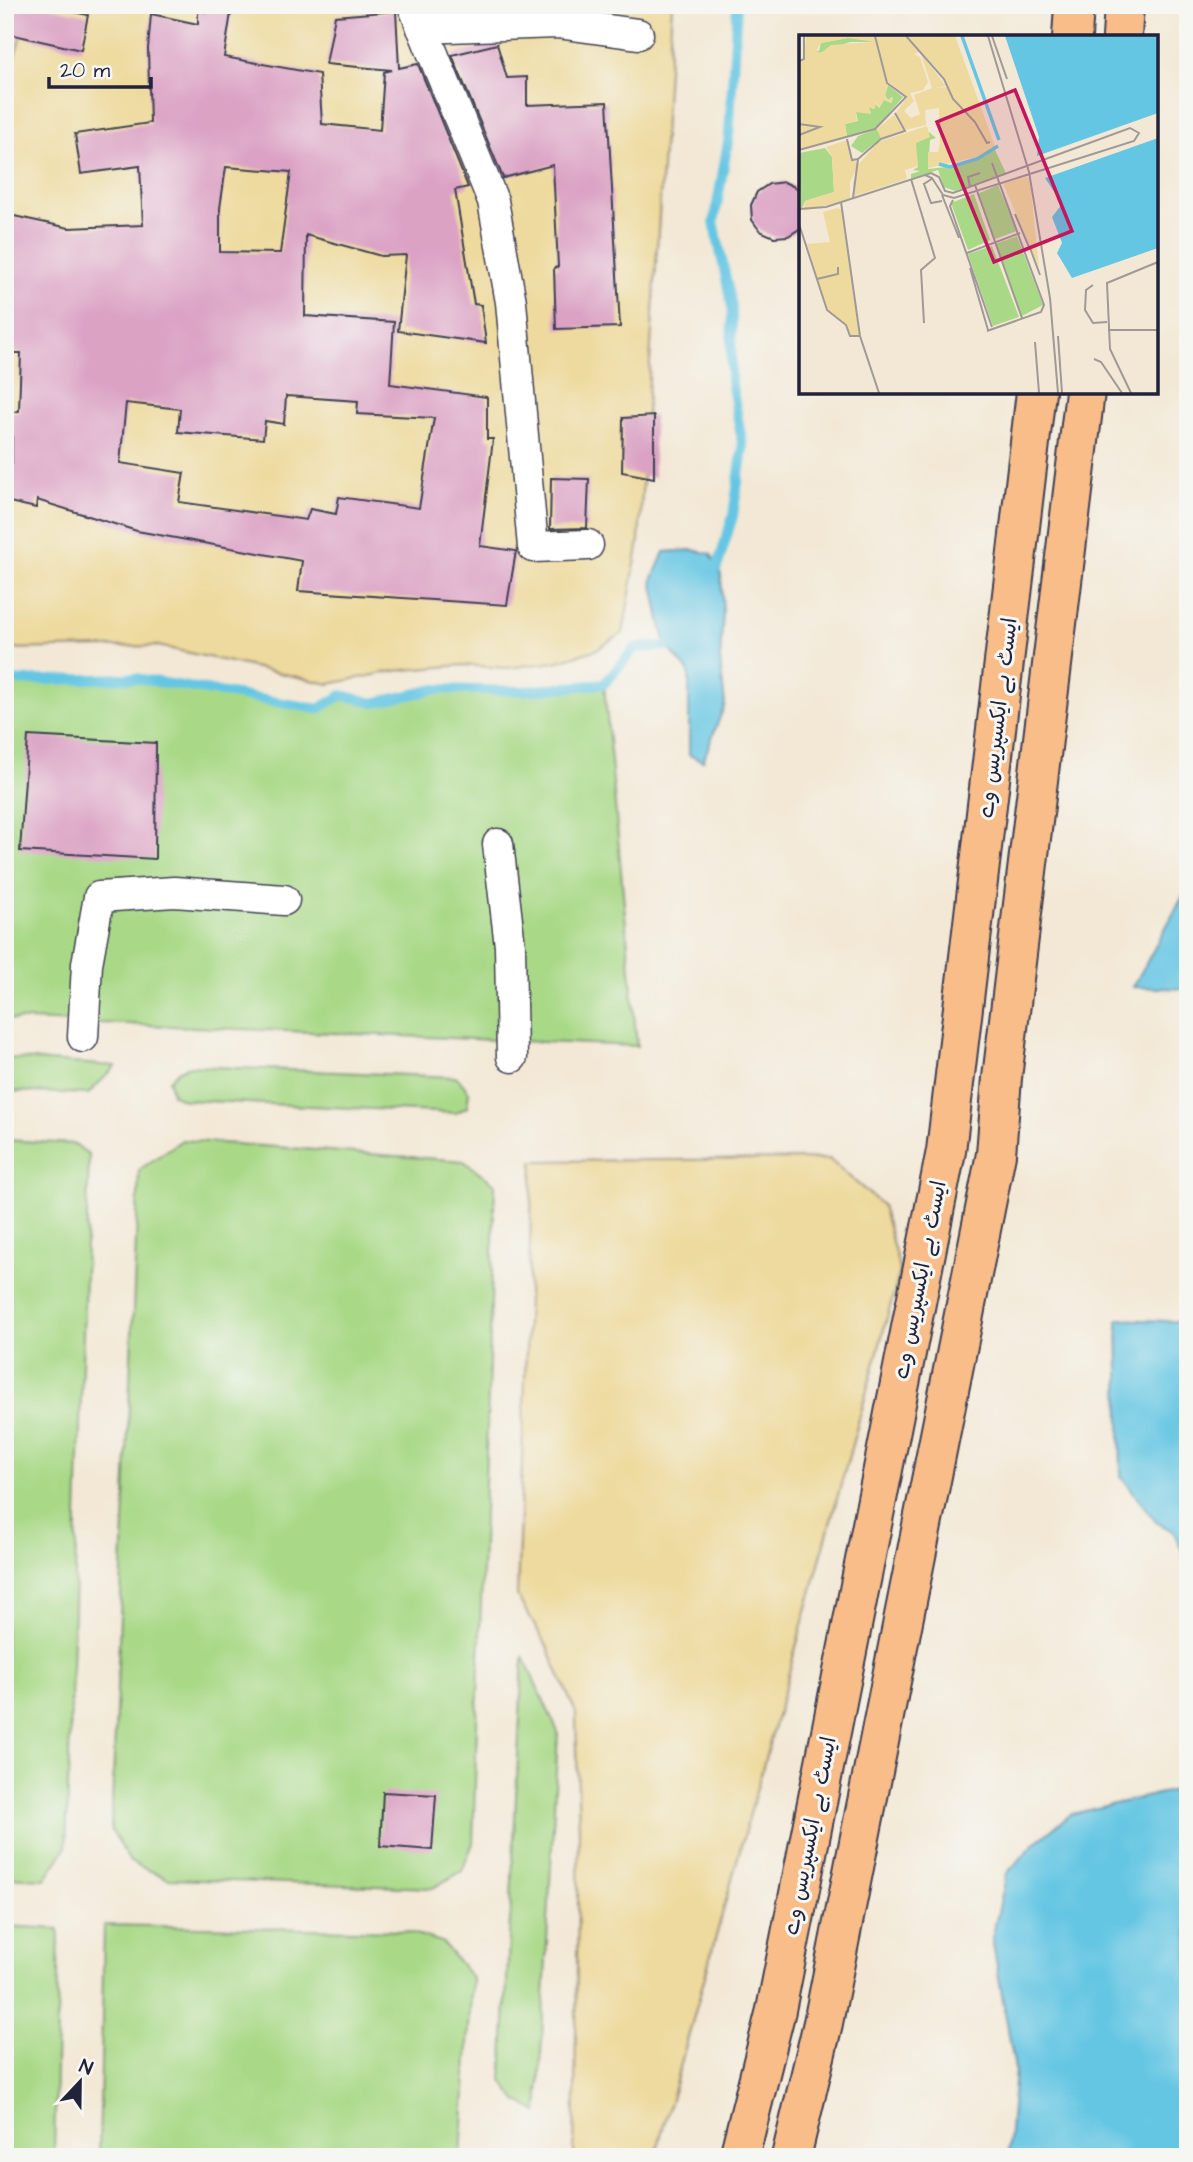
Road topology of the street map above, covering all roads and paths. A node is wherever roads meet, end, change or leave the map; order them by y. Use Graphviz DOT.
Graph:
graph roads {
  1 [pos="1074,5"];
  2 [pos="1125,5"];
  3 [pos="417,17"];
  4 [pos="638,33"];
  5 [pos="1072,35"];
  6 [pos="1122,35"];
  7 [pos="1036,394"];
  8 [pos="1085,394"];
  9 [pos="588,545"];
  10 [pos="498,844"];
  11 [pos="284,900"];
  12 [pos="83,1037"];
  13 [pos="512,1057"];
  14 [pos="740,2157"];
  15 [pos="791,2157"];
  1 -- 5 [label="main road"];
  2 -- 6 [label="main road"];
  3 -- 4 [label="street"];
  3 -- 9 [label="street"];
  7 -- 14 [label="main road, ایسٹ بے ایکسپریس وے"];
  8 -- 15 [label="main road"];
  10 -- 13 [label="street"];
  11 -- 12 [label="street"];
}
